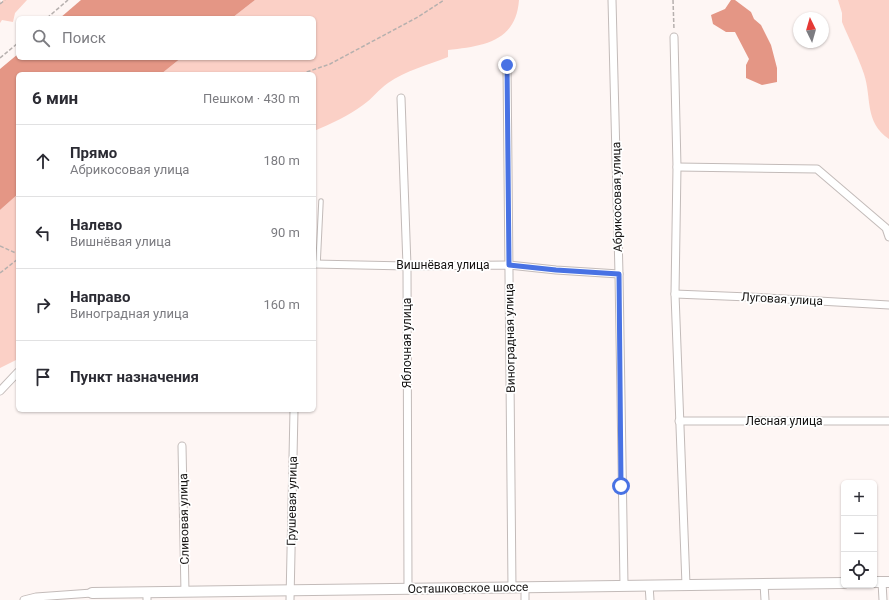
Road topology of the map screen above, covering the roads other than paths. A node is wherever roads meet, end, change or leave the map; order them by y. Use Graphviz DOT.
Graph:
graph roads {
  1 [pos="612,0"];
  2 [pos="674,37"];
  3 [pos="507,65"];
  4 [pos="401,98"];
  5 [pos="677,167"];
  6 [pos="321,201"];
  7 [pos="889,237"];
  8 [pos="316,264"];
  9 [pos="509,265"];
  10 [pos="407,266"];
  11 [pos="619,274"];
  12 [pos="675,294"];
  13 [pos="889,305"];
  14 [pos="16,374"];
  15 [pos="0,391"];
  16 [pos="294,412"];
  17 [pos="680,421"];
  18 [pos="889,421"];
  19 [pos="182,446"];
  20 [pos="882,582"];
  21 [pos="841,583"];
  22 [pos="764,584"];
  23 [pos="624,585"];
  24 [pos="649,585"];
  25 [pos="686,585"];
  26 [pos="512,588"];
  27 [pos="525,588"];
  28 [pos="408,589"];
  29 [pos="185,592"];
  30 [pos="147,596"];
  31 [pos="290,596"];
  32 [pos="89,597"];
  33 [pos="24,600"];
  34 [pos="525,600"];
  35 [pos="650,600"];
  36 [pos="765,600"];
  37 [pos="883,600"];
  1 -- 11 [label="street, Абрикосовая улица"];
  2 -- 5 [label="street"];
  3 -- 9 [label="street, Виноградная улица"];
  4 -- 10 [label="street, Яблочная улица"];
  5 -- 7 [label="street"];
  5 -- 12 [label="street"];
  6 -- 8 [label="lane"];
  8 -- 10 [label="street, Вишнёвая улица"];
  9 -- 10 [label="street, Вишнёвая улица"];
  9 -- 11 [label="street, Вишнёвая улица"];
  9 -- 26 [label="street, Виноградная улица"];
  10 -- 28 [label="street, Яблочная улица"];
  11 -- 23 [label="street, Абрикосовая улица"];
  12 -- 13 [label="street, Луговая улица"];
  12 -- 17 [label="street"];
  14 -- 15 [label="street"];
  16 -- 31 [label="street, Грушевая улица"];
  17 -- 18 [label="street, Лесная улица"];
  17 -- 25 [label="street"];
  19 -- 29 [label="street, Сливовая улица"];
  20 -- 37 [label="street"];
  21 -- 22 [label="street, Осташковское шоссе"];
  22 -- 25 [label="street, Осташковское шоссе"];
  22 -- 36 [label="street"];
  23 -- 24 [label="street, Осташковское шоссе"];
  23 -- 27 [label="street, Осташковское шоссе"];
  24 -- 25 [label="street, Осташковское шоссе"];
  24 -- 35 [label="street"];
  26 -- 27 [label="street, Осташковское шоссе"];
  26 -- 28 [label="street, Осташковское шоссе"];
  27 -- 34 [label="street"];
  28 -- 31 [label="street, Осташковское шоссе"];
  29 -- 30 [label="street, Осташковское шоссе"];
  29 -- 31 [label="street, Осташковское шоссе"];
  30 -- 32 [label="street, Осташковское шоссе"];
  32 -- 33 [label="street"];
}
